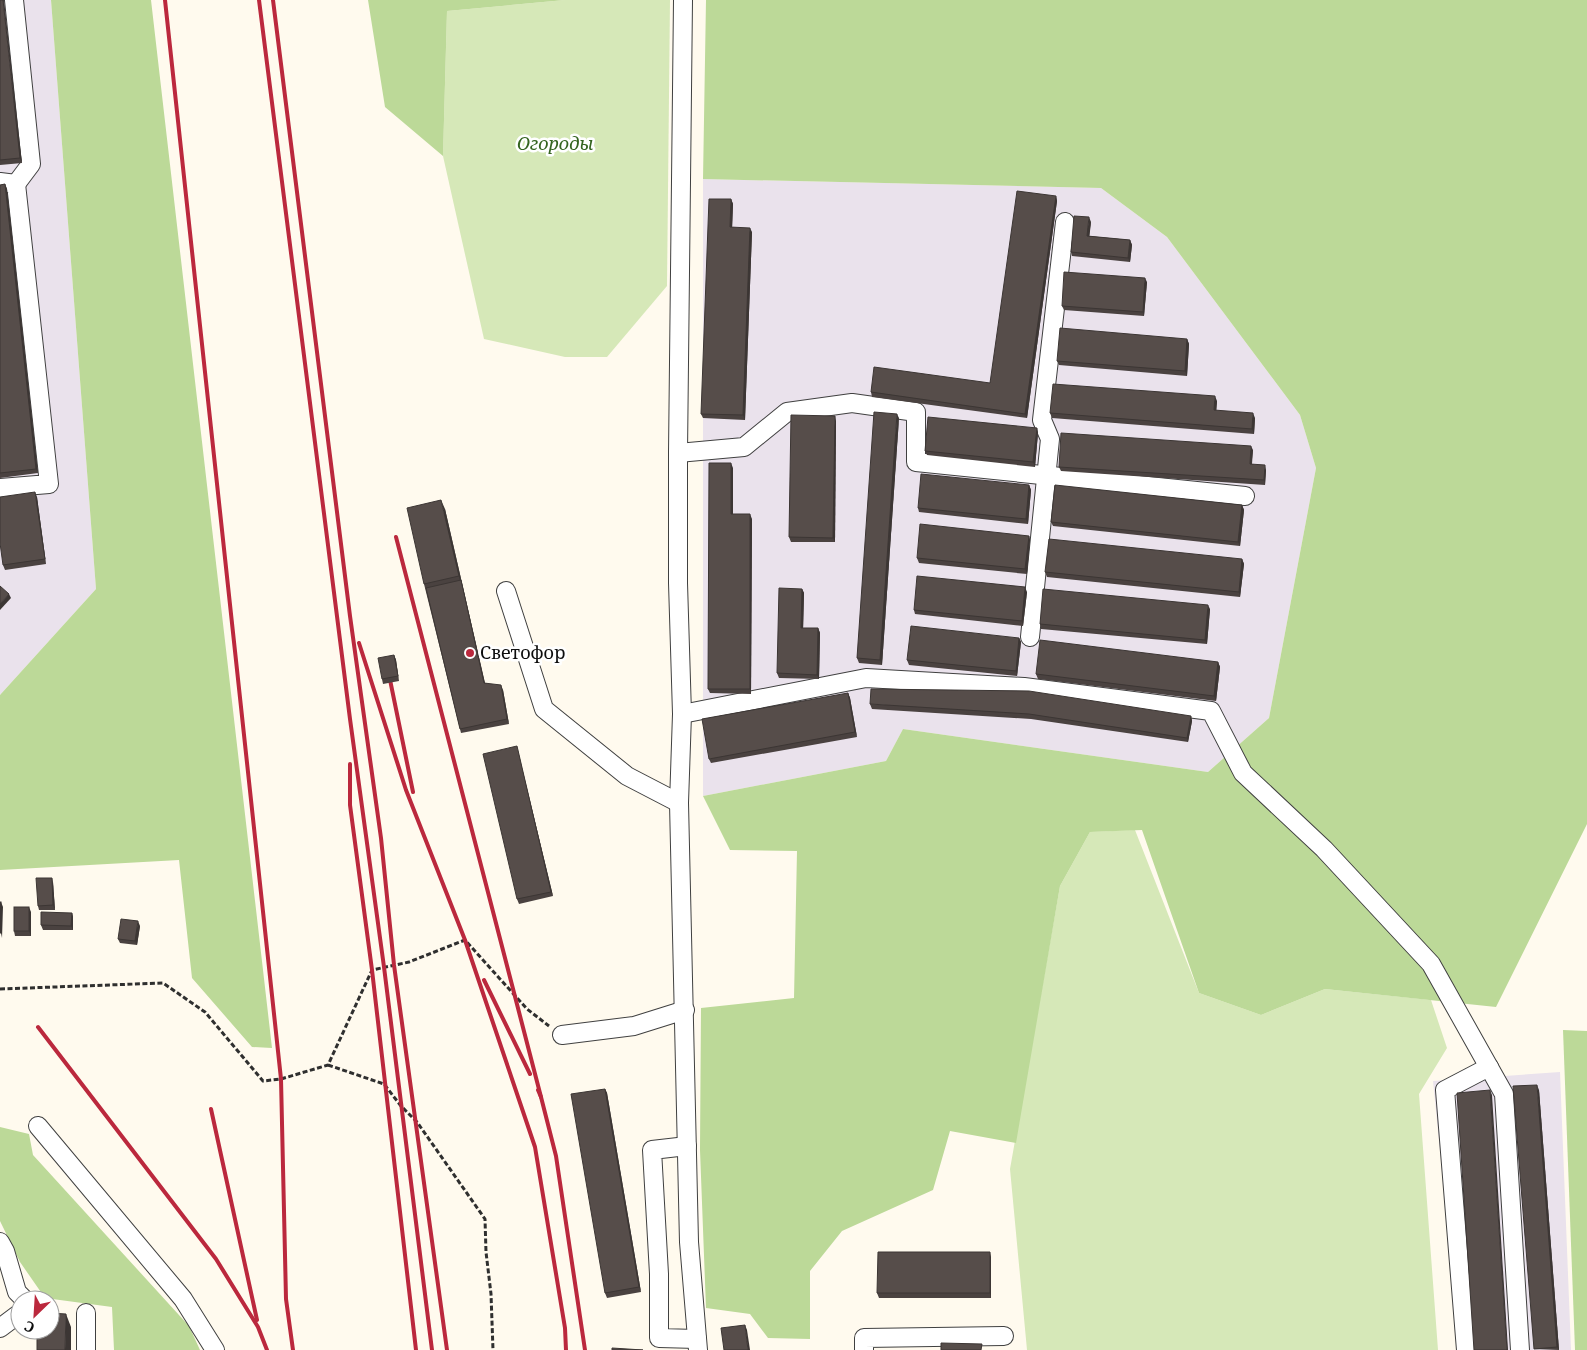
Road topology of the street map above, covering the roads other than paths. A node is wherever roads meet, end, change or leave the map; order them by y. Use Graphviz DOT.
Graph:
graph roads {
  1 [pos="14,0"];
  2 [pos="683,0"];
  3 [pos="8,183"];
  4 [pos="1065,222"];
  5 [pos="678,453"];
  6 [pos="1047,475"];
  7 [pos="0,488"];
  8 [pos="1245,496"];
  9 [pos="506,591"];
  10 [pos="1030,637"];
  11 [pos="682,714"];
  12 [pos="679,803"];
  13 [pos="684,1010"];
  14 [pos="562,1035"];
  15 [pos="1489,1066"];
  16 [pos="38,1126"];
  17 [pos="686,1146"];
  18 [pos="0,1242"];
  19 [pos="16,1290"];
  20 [pos="86,1312"];
  21 [pos="1004,1336"];
  22 [pos="697,1344"];
  23 [pos="86,1350"];
  24 [pos="216,1350"];
  25 [pos="864,1350"];
  26 [pos="1466,1350"];
  27 [pos="1520,1350"];
  1 -- 3 [label="street"];
  2 -- 5 [label="street"];
  3 -- 7 [label="street"];
  4 -- 6 [label="street"];
  5 -- 6 [label="street"];
  5 -- 11 [label="street"];
  6 -- 8 [label="street"];
  6 -- 10 [label="street"];
  9 -- 12 [label="street"];
  11 -- 12 [label="street"];
  11 -- 15 [label="street"];
  12 -- 13 [label="street"];
  13 -- 14 [label="street"];
  13 -- 17 [label="street"];
  15 -- 26 [label="street"];
  15 -- 27 [label="street"];
  16 -- 24 [label="street"];
  17 -- 22 [label="street"];
  17 -- 22 [label="street"];
  18 -- 19 [label="street"];
  20 -- 23 [label="street"];
  21 -- 25 [label="street"];
}
